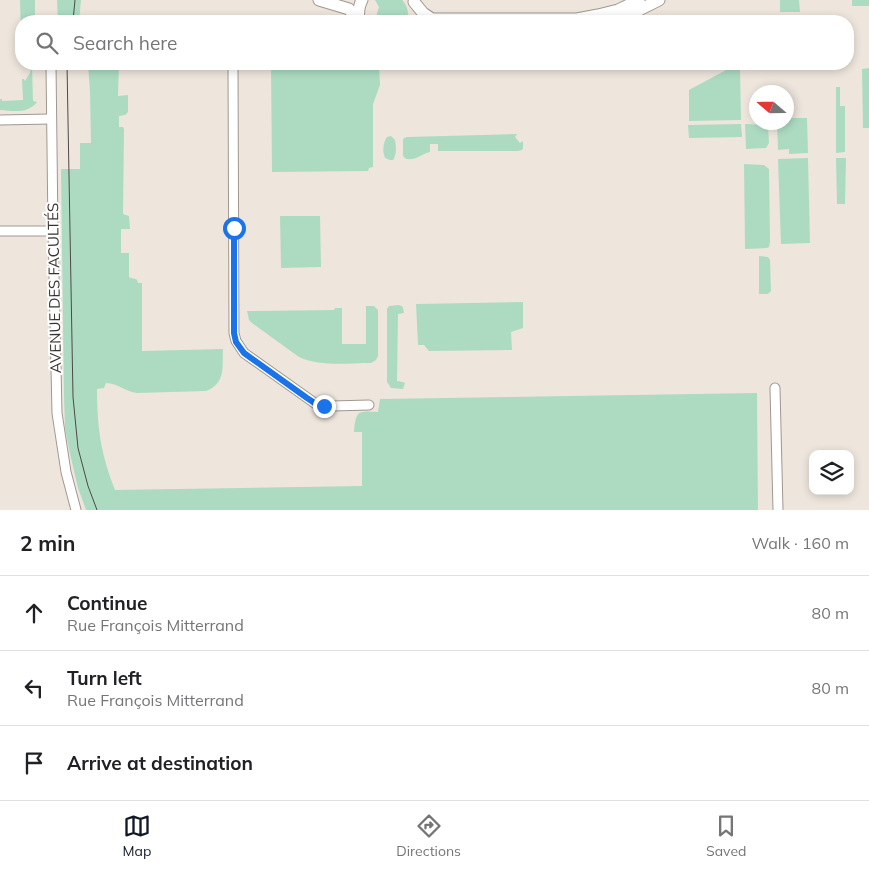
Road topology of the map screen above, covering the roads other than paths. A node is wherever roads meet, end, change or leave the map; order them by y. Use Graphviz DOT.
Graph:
graph roads {
  1 [pos="319,0"];
  2 [pos="362,0"];
  3 [pos="639,0"];
  4 [pos="659,0"];
  5 [pos="414,1"];
  6 [pos="354,15"];
  7 [pos="358,15"];
  8 [pos="417,15"];
  9 [pos="426,15"];
  10 [pos="602,15"];
  11 [pos="629,15"];
  12 [pos="51,70"];
  13 [pos="233,70"];
  14 [pos="51,119"];
  15 [pos="0,120"];
  16 [pos="53,230"];
  17 [pos="0,231"];
  18 [pos="775,388"];
  19 [pos="369,405"];
  20 [pos="76,510"];
  21 [pos="778,510"];
  1 -- 6 [label="street"];
  2 -- 7 [label="street"];
  3 -- 10 [label="street"];
  4 -- 11 [label="street"];
  5 -- 8 [label="street"];
  5 -- 9 [label="street"];
  12 -- 14 [label="street, AVENUE DES FACULTÉS"];
  13 -- 19 [label="street"];
  14 -- 15 [label="street"];
  14 -- 16 [label="street, AVENUE DES FACULTÉS"];
  16 -- 17 [label="street"];
  16 -- 20 [label="street, AVENUE DES FACULTÉS"];
  18 -- 21 [label="street"];
}
